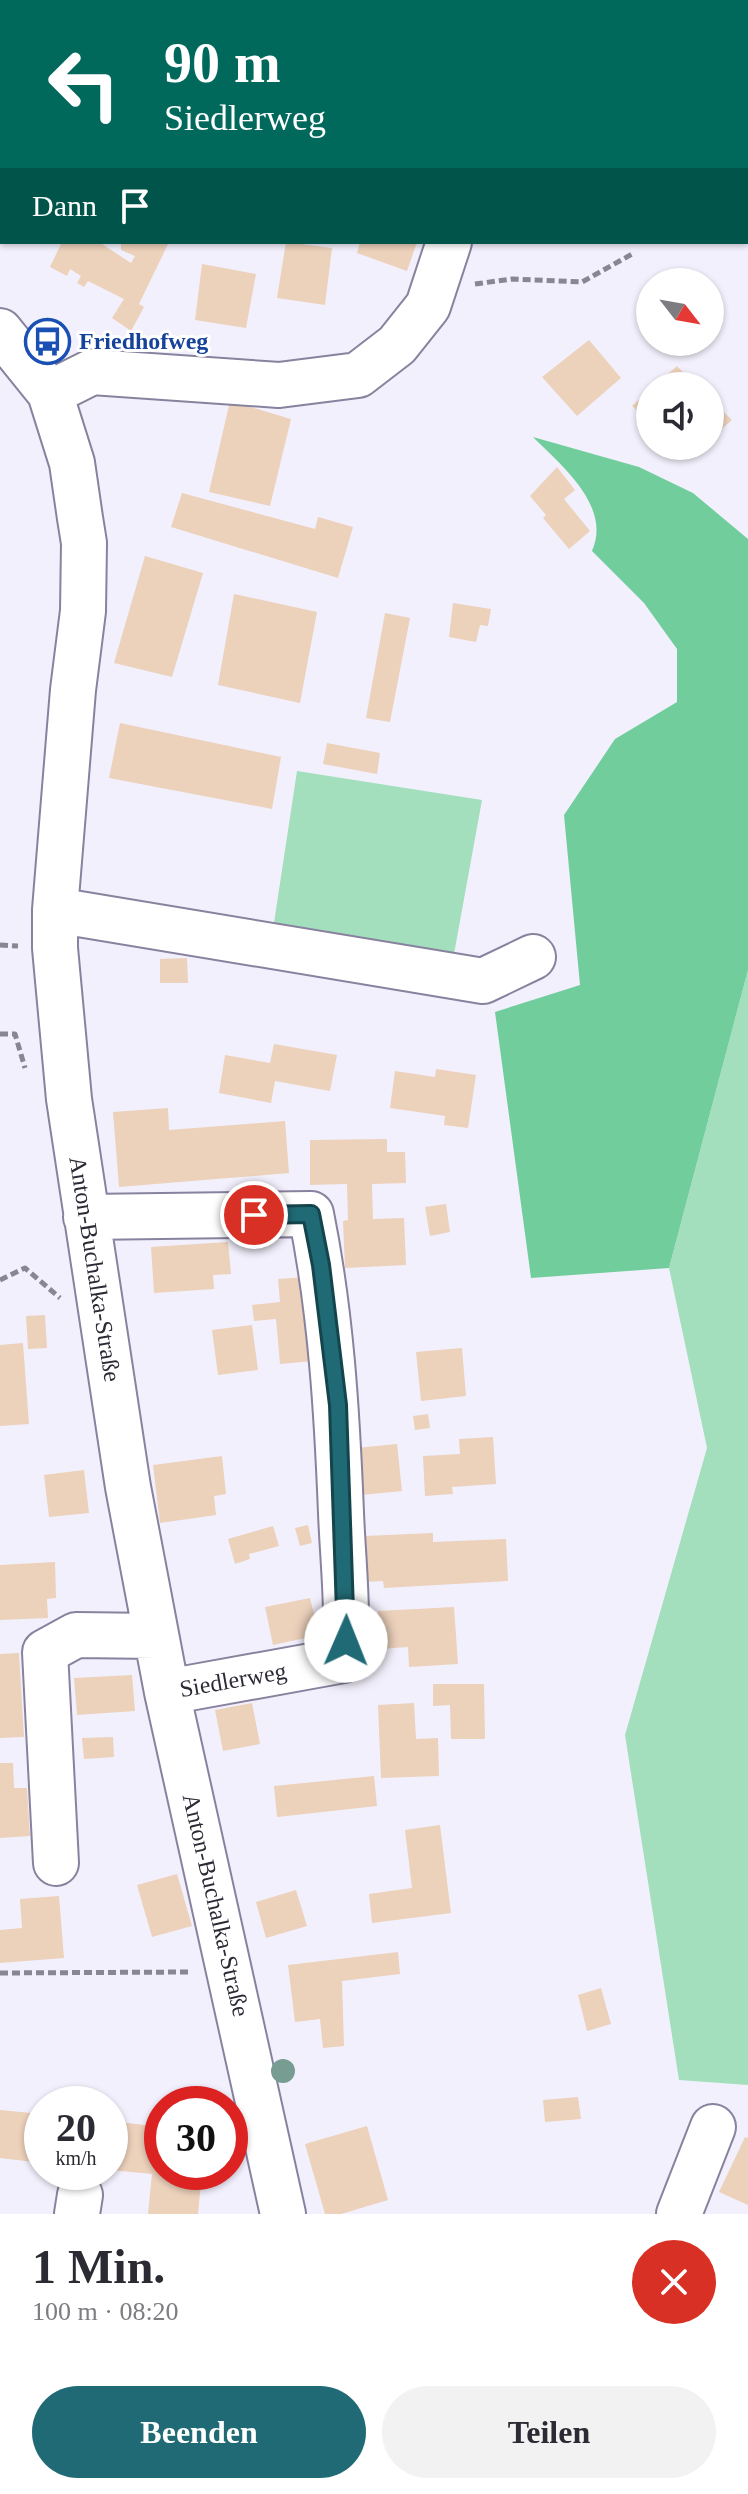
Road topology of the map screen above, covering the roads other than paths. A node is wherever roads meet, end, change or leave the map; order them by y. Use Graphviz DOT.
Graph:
graph roads {
  1 [pos="448,244"];
  2 [pos="0,331"];
  3 [pos="50,393"];
  4 [pos="55,910"];
  5 [pos="533,957"];
  6 [pos="86,1217"];
  7 [pos="156,1636"];
  8 [pos="167,1692"];
  9 [pos="56,1863"];
  10 [pos="713,2127"];
  11 [pos="283,2214"];
  12 [pos="679,2214"];
  1 -- 3 [label="street"];
  2 -- 3 [label="street, Anton-Buchalka-Straße"];
  3 -- 4 [label="street, Anton-Buchalka-Straße"];
  4 -- 5 [label="street"];
  4 -- 6 [label="street, Anton-Buchalka-Straße"];
  6 -- 7 [label="street, Anton-Buchalka-Straße"];
  6 -- 8 [label="street, Siedlerweg"];
  7 -- 8 [label="street, Anton-Buchalka-Straße"];
  7 -- 9 [label="street"];
  8 -- 11 [label="street, Anton-Buchalka-Straße"];
  10 -- 12 [label="street"];
}
